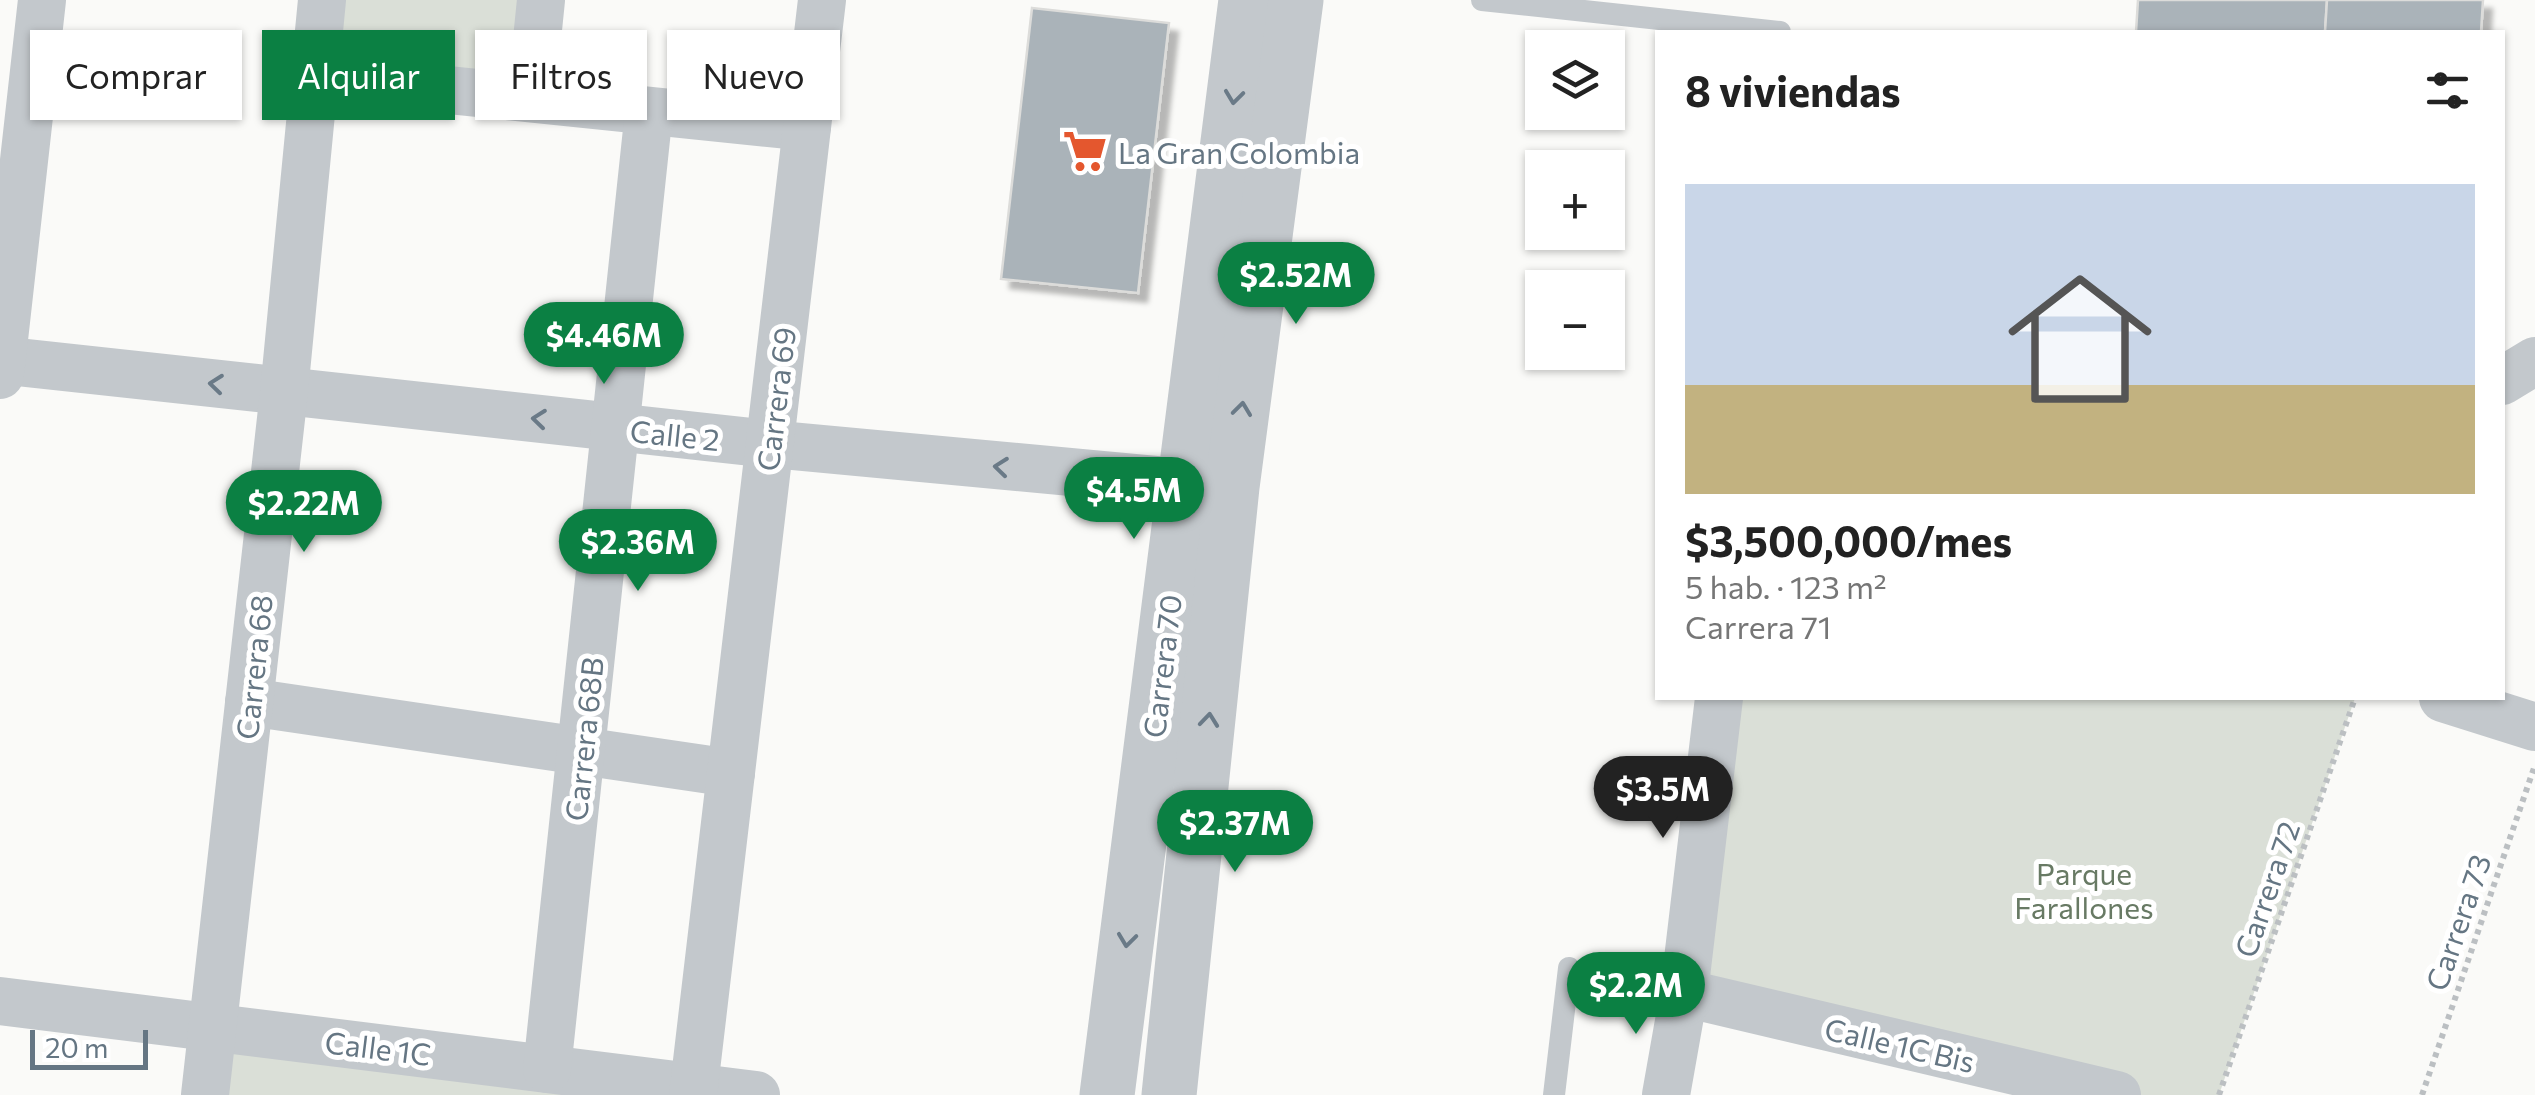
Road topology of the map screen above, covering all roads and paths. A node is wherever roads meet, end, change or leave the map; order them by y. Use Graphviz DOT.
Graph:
graph roads {
  1 [pos="42,0"];
  2 [pos="322,0"];
  3 [pos="541,0"];
  4 [pos="822,0"];
  5 [pos="1246,0"];
  6 [pos="1296,0"];
  7 [pos="1482,0"];
  8 [pos="319,30"];
  9 [pos="538,30"];
  10 [pos="1761,30"];
  11 [pos="649,111"];
  12 [pos="310,120"];
  13 [pos="807,127"];
  14 [pos="2535,361"];
  15 [pos="1,365"];
  16 [pos="2505,379"];
  17 [pos="284,392"];
  18 [pos="618,428"];
  19 [pos="770,444"];
  20 [pos="1208,486"];
  21 [pos="1719,700"];
  22 [pos="2354,700"];
  23 [pos="2449,700"];
  24 [pos="248,702"];
  25 [pos="2535,727"];
  26 [pos="582,752"];
  27 [pos="2535,764"];
  28 [pos="731,773"];
  29 [pos="1569,968"];
  30 [pos="1684,993"];
  31 [pos="0,1001"];
  32 [pos="212,1026"];
  33 [pos="548,1069"];
  34 [pos="694,1091"];
  35 [pos="205,1095"];
  36 [pos="756,1095"];
  37 [pos="1107,1095"];
  38 [pos="1169,1095"];
  39 [pos="1554,1095"];
  40 [pos="1666,1095"];
  41 [pos="2117,1095"];
  42 [pos="2219,1095"];
  43 [pos="2422,1095"];
  1 -- 15 [label="street"];
  2 -- 8 [label="street, Carrera 68"];
  3 -- 9 [label="street"];
  4 -- 13 [label="street, Carrera 69"];
  5 -- 20 [label="street, Carrera 70, one-way"];
  20 -- 6 [label="street, Carrera 70, one-way"];
  7 -- 10 [label="lane"];
  11 -- 13 [label="street"];
  11 -- 18 [label="street, Carrera 68B"];
  12 -- 17 [label="street, Carrera 68"];
  13 -- 19 [label="street, Carrera 69"];
  14 -- 16 [label="street"];
  17 -- 15 [label="street, Calle 2, one-way"];
  18 -- 17 [label="street, Calle 2, one-way"];
  17 -- 24 [label="street, Carrera 68"];
  18 -- 19 [label="street, Calle 2"];
  18 -- 26 [label="street, Carrera 68B"];
  20 -- 19 [label="street, Calle 2, one-way"];
  19 -- 28 [label="street, Carrera 69"];
  20 -- 37 [label="street, Carrera 70, one-way"];
  38 -- 20 [label="street, Carrera 70, one-way"];
  21 -- 30 [label="street"];
  22 -- 42 [label="path, Carrera 72"];
  23 -- 25 [label="street"];
  24 -- 26 [label="street"];
  24 -- 32 [label="street, Carrera 68"];
  26 -- 28 [label="street"];
  26 -- 33 [label="street, Carrera 68B"];
  27 -- 43 [label="path, Carrera 73"];
  28 -- 34 [label="street, Carrera 69"];
  29 -- 39 [label="lane"];
  30 -- 40 [label="street"];
  30 -- 41 [label="street, Calle 1C Bis"];
  31 -- 32 [label="street, Calle 1C"];
  32 -- 33 [label="street, Calle 1C"];
  32 -- 35 [label="street, Carrera 68"];
  33 -- 34 [label="street, Calle 1C"];
  34 -- 36 [label="street, Calle 1C"];
}
